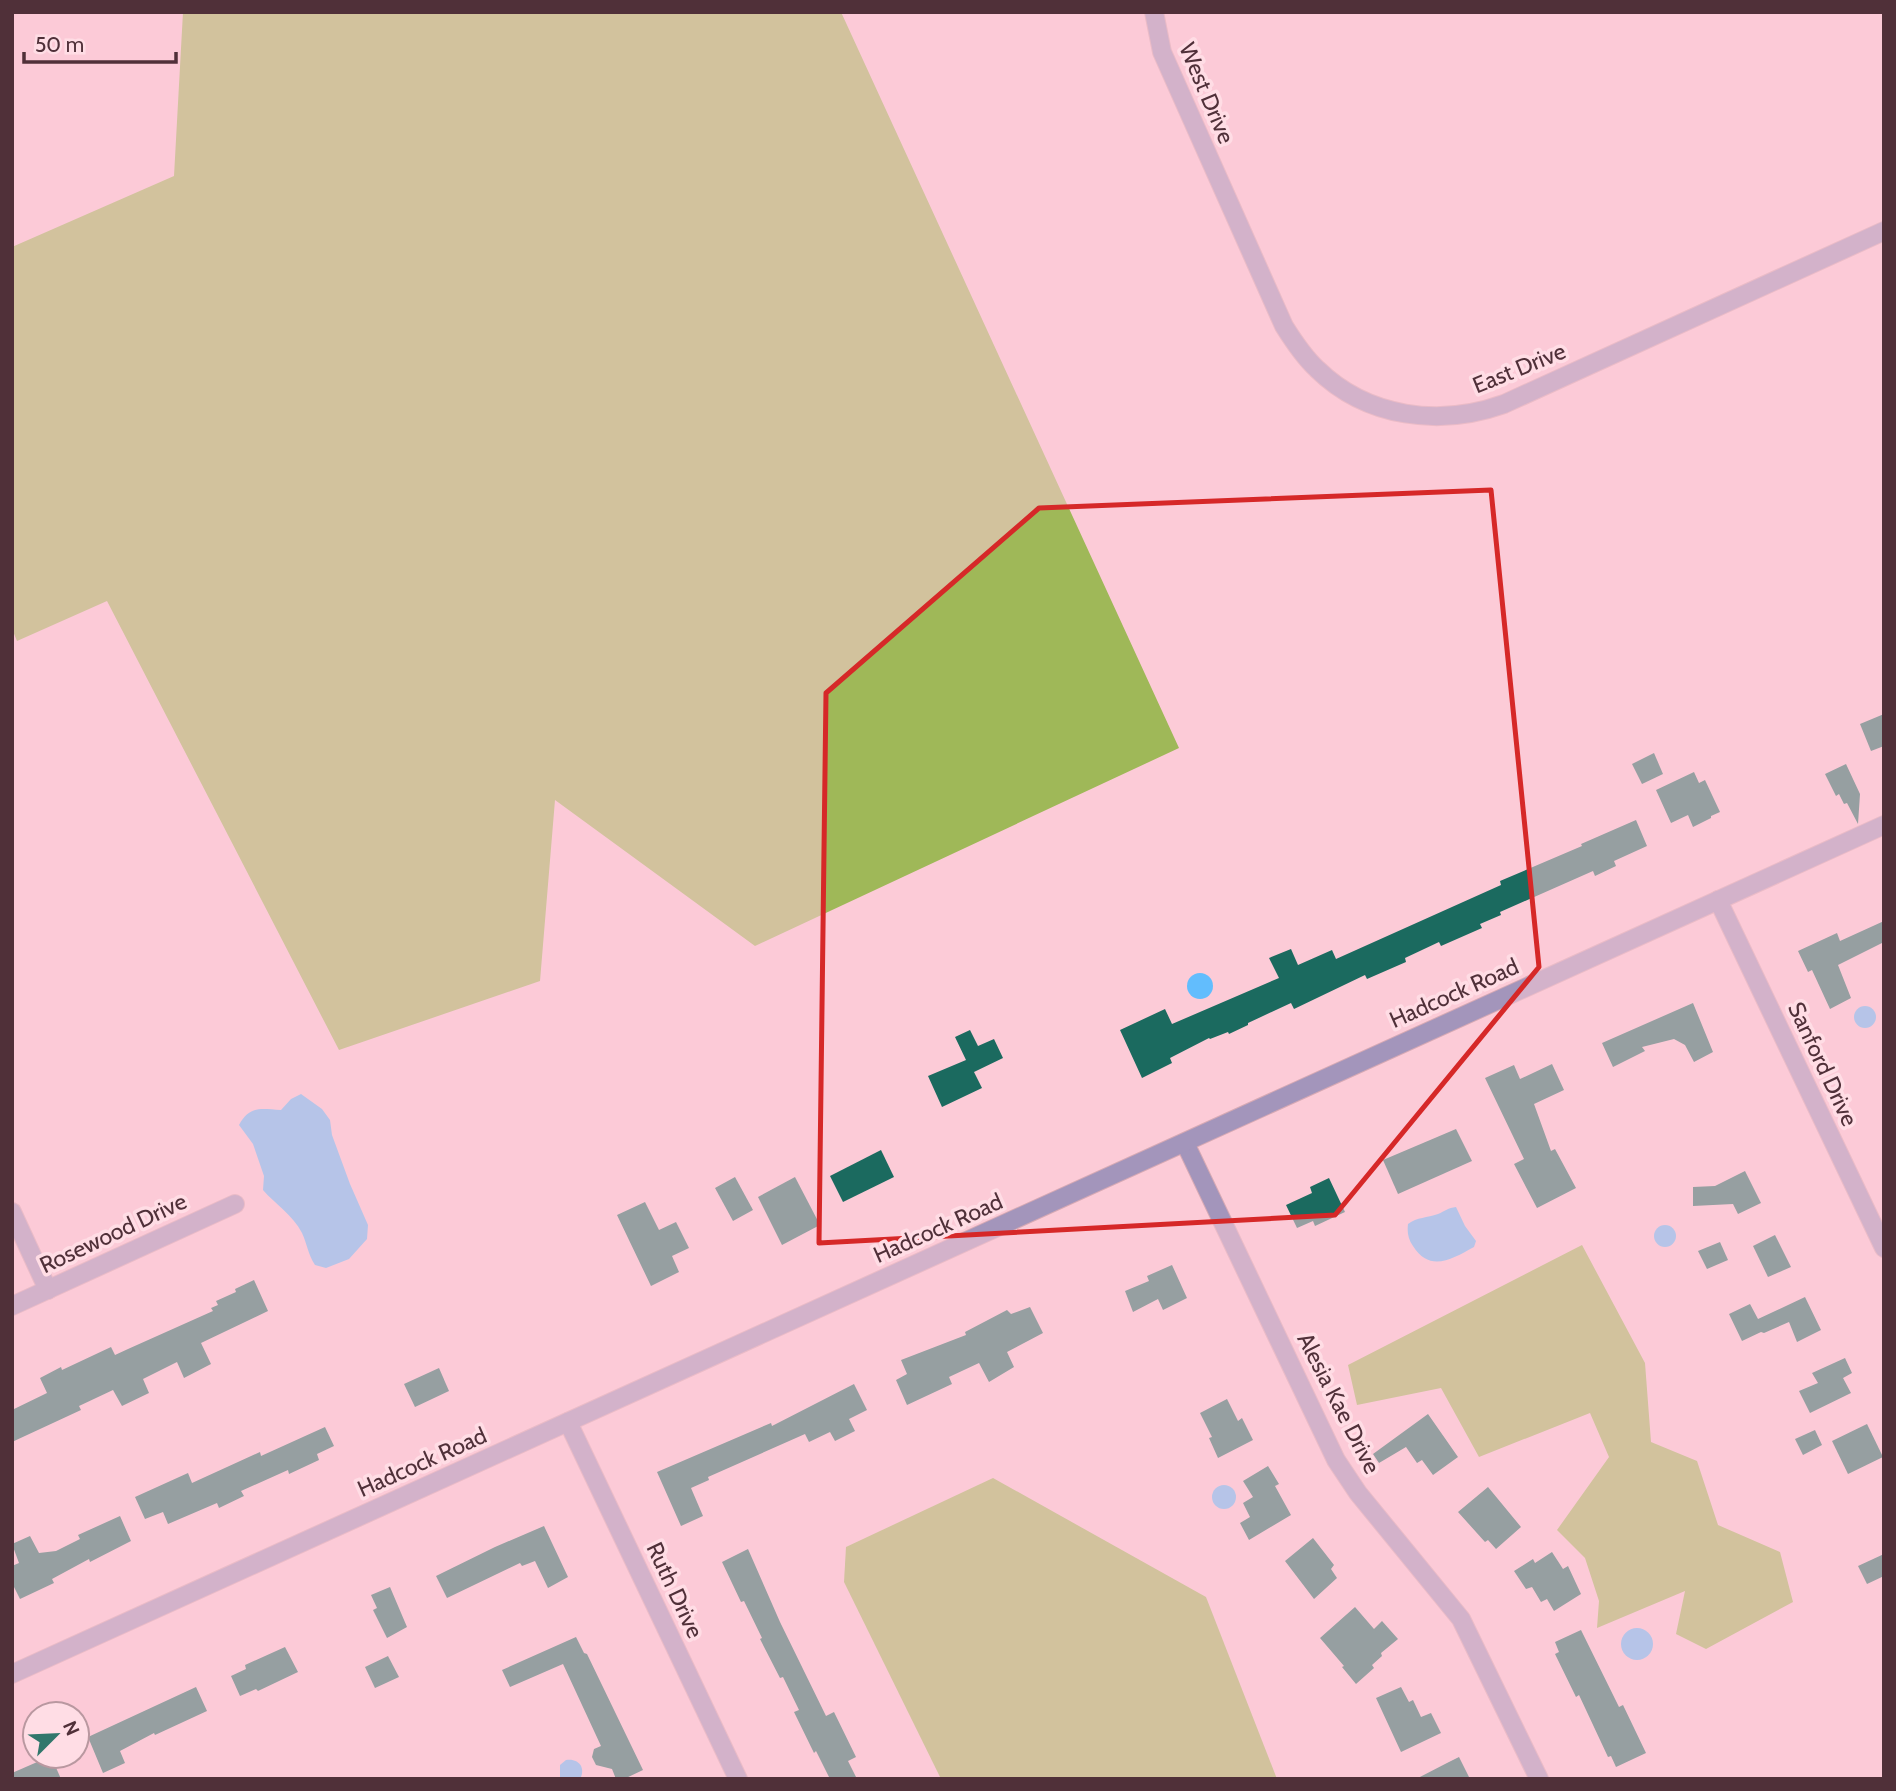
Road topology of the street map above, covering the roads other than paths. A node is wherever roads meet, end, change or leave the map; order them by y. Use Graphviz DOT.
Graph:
graph roads {
  1 [pos="1154,12"];
  2 [pos="1223,191"];
  3 [pos="1884,231"];
  4 [pos="1884,825"];
  5 [pos="1718,900"];
  6 [pos="1185,1143"];
  7 [pos="235,1204"];
  8 [pos="12,1212"];
  9 [pos="1884,1248"];
  10 [pos="48,1290"];
  11 [pos="12,1306"];
  12 [pos="568,1422"];
  13 [pos="12,1674"];
  14 [pos="738,1779"];
  15 [pos="1539,1779"];
  1 -- 2 [label="street, West Drive"];
  2 -- 3 [label="street, East Drive"];
  4 -- 5 [label="street, Hadcock Road"];
  5 -- 6 [label="street, Hadcock Road"];
  5 -- 9 [label="street, Sanford Drive"];
  6 -- 12 [label="street, Hadcock Road"];
  6 -- 15 [label="street, Alesia Kae Drive"];
  7 -- 10 [label="street, Rosewood Drive"];
  8 -- 10 [label="street"];
  10 -- 11 [label="street, Rosewood Drive"];
  12 -- 13 [label="street, Hadcock Road"];
  12 -- 14 [label="street, Ruth Drive"];
}
